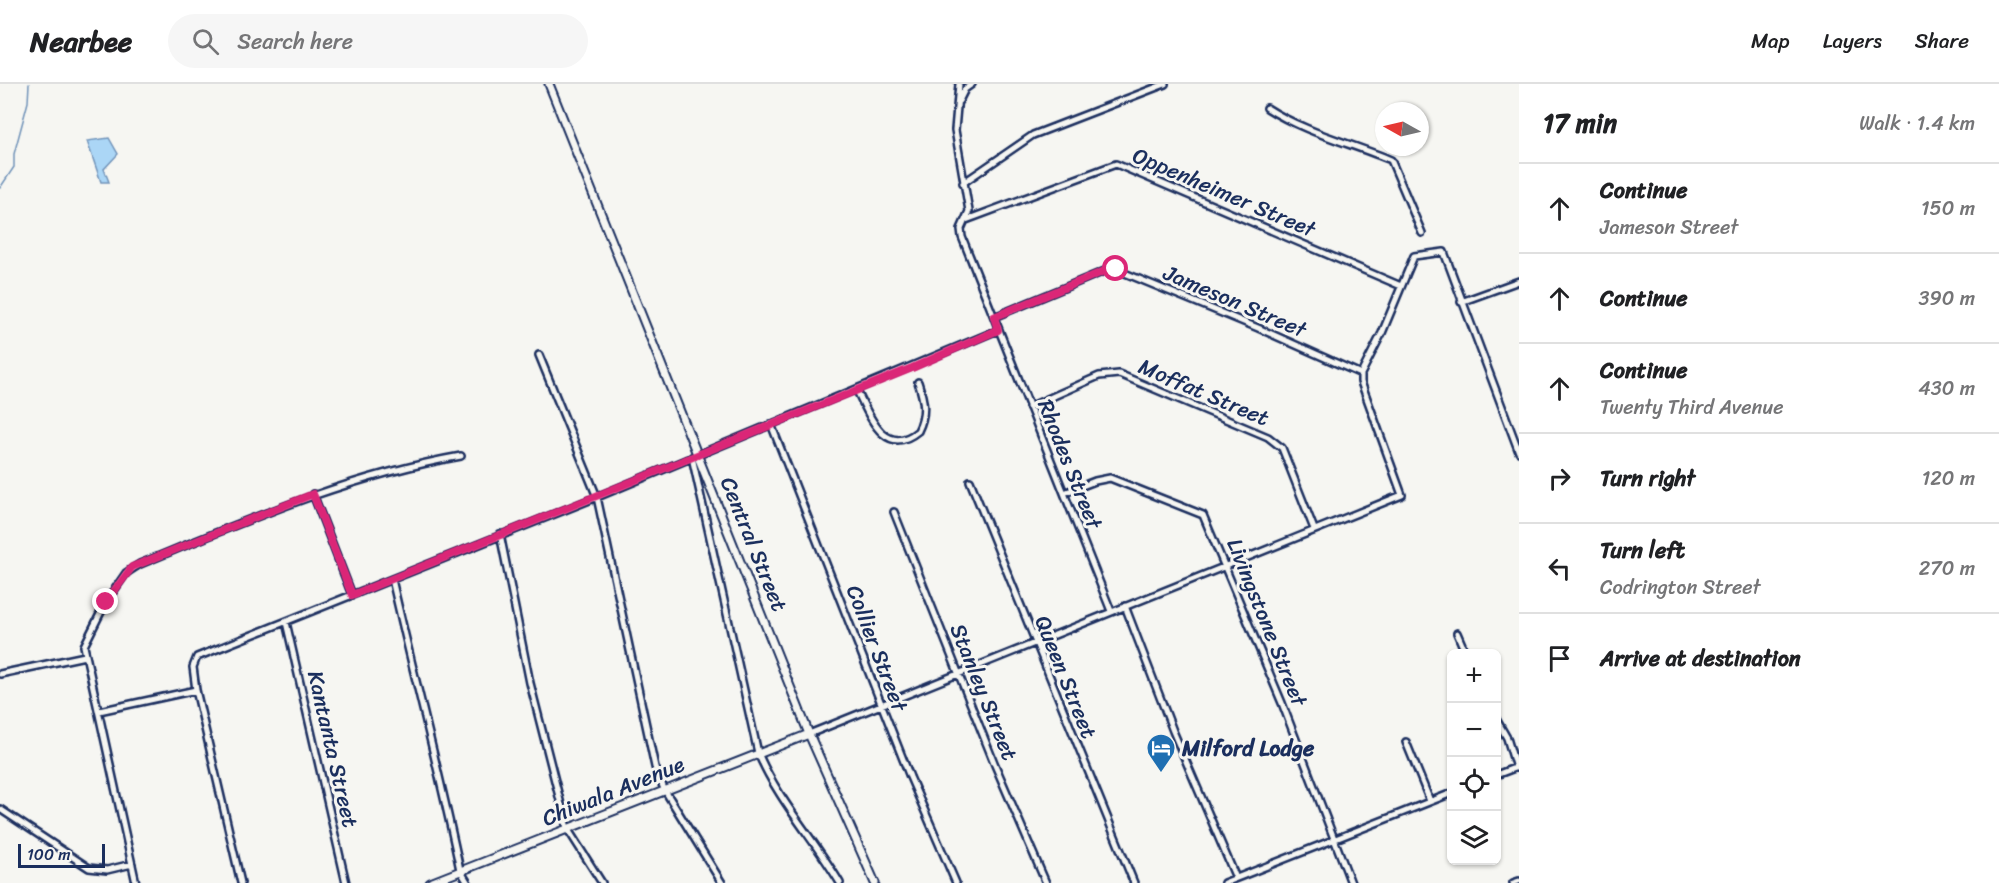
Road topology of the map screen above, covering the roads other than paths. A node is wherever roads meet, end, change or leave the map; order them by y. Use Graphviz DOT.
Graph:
graph roads {
  1 [pos="549,84"];
  2 [pos="959,84"];
  3 [pos="972,84"];
  4 [pos="1164,84"];
  5 [pos="956,108"];
  6 [pos="1267,108"];
  7 [pos="963,183"];
  8 [pos="966,220"];
  9 [pos="1422,233"];
  10 [pos="1519,281"];
  11 [pos="1401,286"];
  12 [pos="1461,302"];
  13 [pos="994,317"];
  14 [pos="998,330"];
  15 [pos="539,355"];
  16 [pos="1361,374"];
  17 [pos="918,382"];
  18 [pos="856,391"];
  19 [pos="1029,406"];
  20 [pos="771,424"];
  21 [pos="1519,452"];
  22 [pos="461,456"];
  23 [pos="695,456"];
  24 [pos="969,481"];
  25 [pos="1064,493"];
  26 [pos="313,494"];
  27 [pos="597,497"];
  28 [pos="894,512"];
  29 [pos="1314,529"];
  30 [pos="500,534"];
  31 [pos="1225,566"];
  32 [pos="392,579"];
  33 [pos="352,595"];
  34 [pos="1125,606"];
  35 [pos="1111,611"];
  36 [pos="286,622"];
  37 [pos="1457,633"];
  38 [pos="1035,644"];
  39 [pos="1464,649"];
  40 [pos="85,656"];
  41 [pos="958,673"];
  42 [pos="0,674"];
  43 [pos="196,690"];
  44 [pos="881,704"];
  45 [pos="99,711"];
  46 [pos="1501,727"];
  47 [pos="809,734"];
  48 [pos="1406,742"];
  49 [pos="758,753"];
  50 [pos="1518,767"];
  51 [pos="1501,773"];
  52 [pos="664,789"];
  53 [pos="1447,795"];
  54 [pos="1430,801"];
  55 [pos="0,810"];
  56 [pos="567,828"];
  57 [pos="1337,840"];
  58 [pos="132,864"];
  59 [pos="460,870"];
  60 [pos="1236,878"];
  61 [pos="1519,881"];
  62 [pos="136,883"];
  63 [pos="241,883"];
  64 [pos="346,883"];
  65 [pos="430,883"];
  66 [pos="468,883"];
  67 [pos="602,883"];
  68 [pos="722,883"];
  69 [pos="840,883"];
  70 [pos="874,883"];
  71 [pos="956,883"];
  72 [pos="1046,883"];
  73 [pos="1134,883"];
  74 [pos="1224,883"];
  75 [pos="1352,883"];
  76 [pos="1513,883"];
  1 -- 23 [label="street, Central Street"];
  2 -- 5 [label="street, Rhodes Street"];
  3 -- 5 [label="street"];
  4 -- 7 [label="street"];
  5 -- 7 [label="street, Rhodes Street"];
  6 -- 9 [label="street"];
  7 -- 8 [label="street, Rhodes Street"];
  8 -- 11 [label="street, Oppenheimer Street"];
  8 -- 13 [label="street, Rhodes Street"];
  10 -- 12 [label="street"];
  11 -- 12 [label="street"];
  11 -- 16 [label="street"];
  12 -- 21 [label="street"];
  13 -- 14 [label="street, Rhodes Street"];
  13 -- 16 [label="street, Jameson Street"];
  14 -- 18 [label="street"];
  14 -- 19 [label="street, Rhodes Street"];
  15 -- 27 [label="street"];
  16 -- 29 [label="street"];
  17 -- 18 [label="street"];
  18 -- 20 [label="street"];
  19 -- 25 [label="street, Rhodes Street"];
  19 -- 29 [label="street, Moffat Street"];
  20 -- 23 [label="street"];
  20 -- 44 [label="street, Collier Street"];
  22 -- 26 [label="street"];
  23 -- 27 [label="street"];
  23 -- 47 [label="street, Central Street"];
  23 -- 49 [label="street"];
  24 -- 38 [label="street, Queen Street"];
  25 -- 31 [label="street, Livingstone Street"];
  25 -- 35 [label="street, Rhodes Street"];
  26 -- 33 [label="street"];
  26 -- 40 [label="street"];
  27 -- 30 [label="street"];
  27 -- 52 [label="street"];
  28 -- 41 [label="street, Stanley Street"];
  29 -- 31 [label="street"];
  30 -- 32 [label="street"];
  30 -- 56 [label="street"];
  31 -- 34 [label="street"];
  31 -- 57 [label="street, Livingstone Street"];
  32 -- 33 [label="street"];
  32 -- 59 [label="street"];
  33 -- 36 [label="street"];
  34 -- 35 [label="street"];
  34 -- 60 [label="street"];
  35 -- 38 [label="street"];
  36 -- 43 [label="street"];
  36 -- 64 [label="street, Kantanta Street"];
  37 -- 39 [label="street"];
  38 -- 41 [label="street"];
  38 -- 73 [label="street, Queen Street"];
  40 -- 42 [label="street"];
  40 -- 45 [label="street"];
  41 -- 44 [label="street"];
  41 -- 72 [label="street, Stanley Street"];
  43 -- 45 [label="street"];
  43 -- 63 [label="street"];
  44 -- 47 [label="street"];
  44 -- 71 [label="street, Collier Street"];
  45 -- 58 [label="street"];
  46 -- 50 [label="street"];
  47 -- 49 [label="street, Chiwala Avenue"];
  47 -- 70 [label="street, Central Street"];
  48 -- 54 [label="street"];
  49 -- 52 [label="street, Chiwala Avenue"];
  49 -- 69 [label="street"];
  50 -- 51 [label="street"];
  52 -- 56 [label="street, Chiwala Avenue"];
  52 -- 68 [label="street"];
  53 -- 54 [label="street"];
  54 -- 57 [label="street"];
  55 -- 58 [label="street"];
  56 -- 59 [label="street, Chiwala Avenue"];
  56 -- 67 [label="street"];
  57 -- 60 [label="street"];
  57 -- 75 [label="street, Livingstone Street"];
  58 -- 62 [label="street"];
  59 -- 65 [label="street, Chiwala Avenue"];
  59 -- 66 [label="street"];
  60 -- 74 [label="street"];
  61 -- 76 [label="street"];
}
